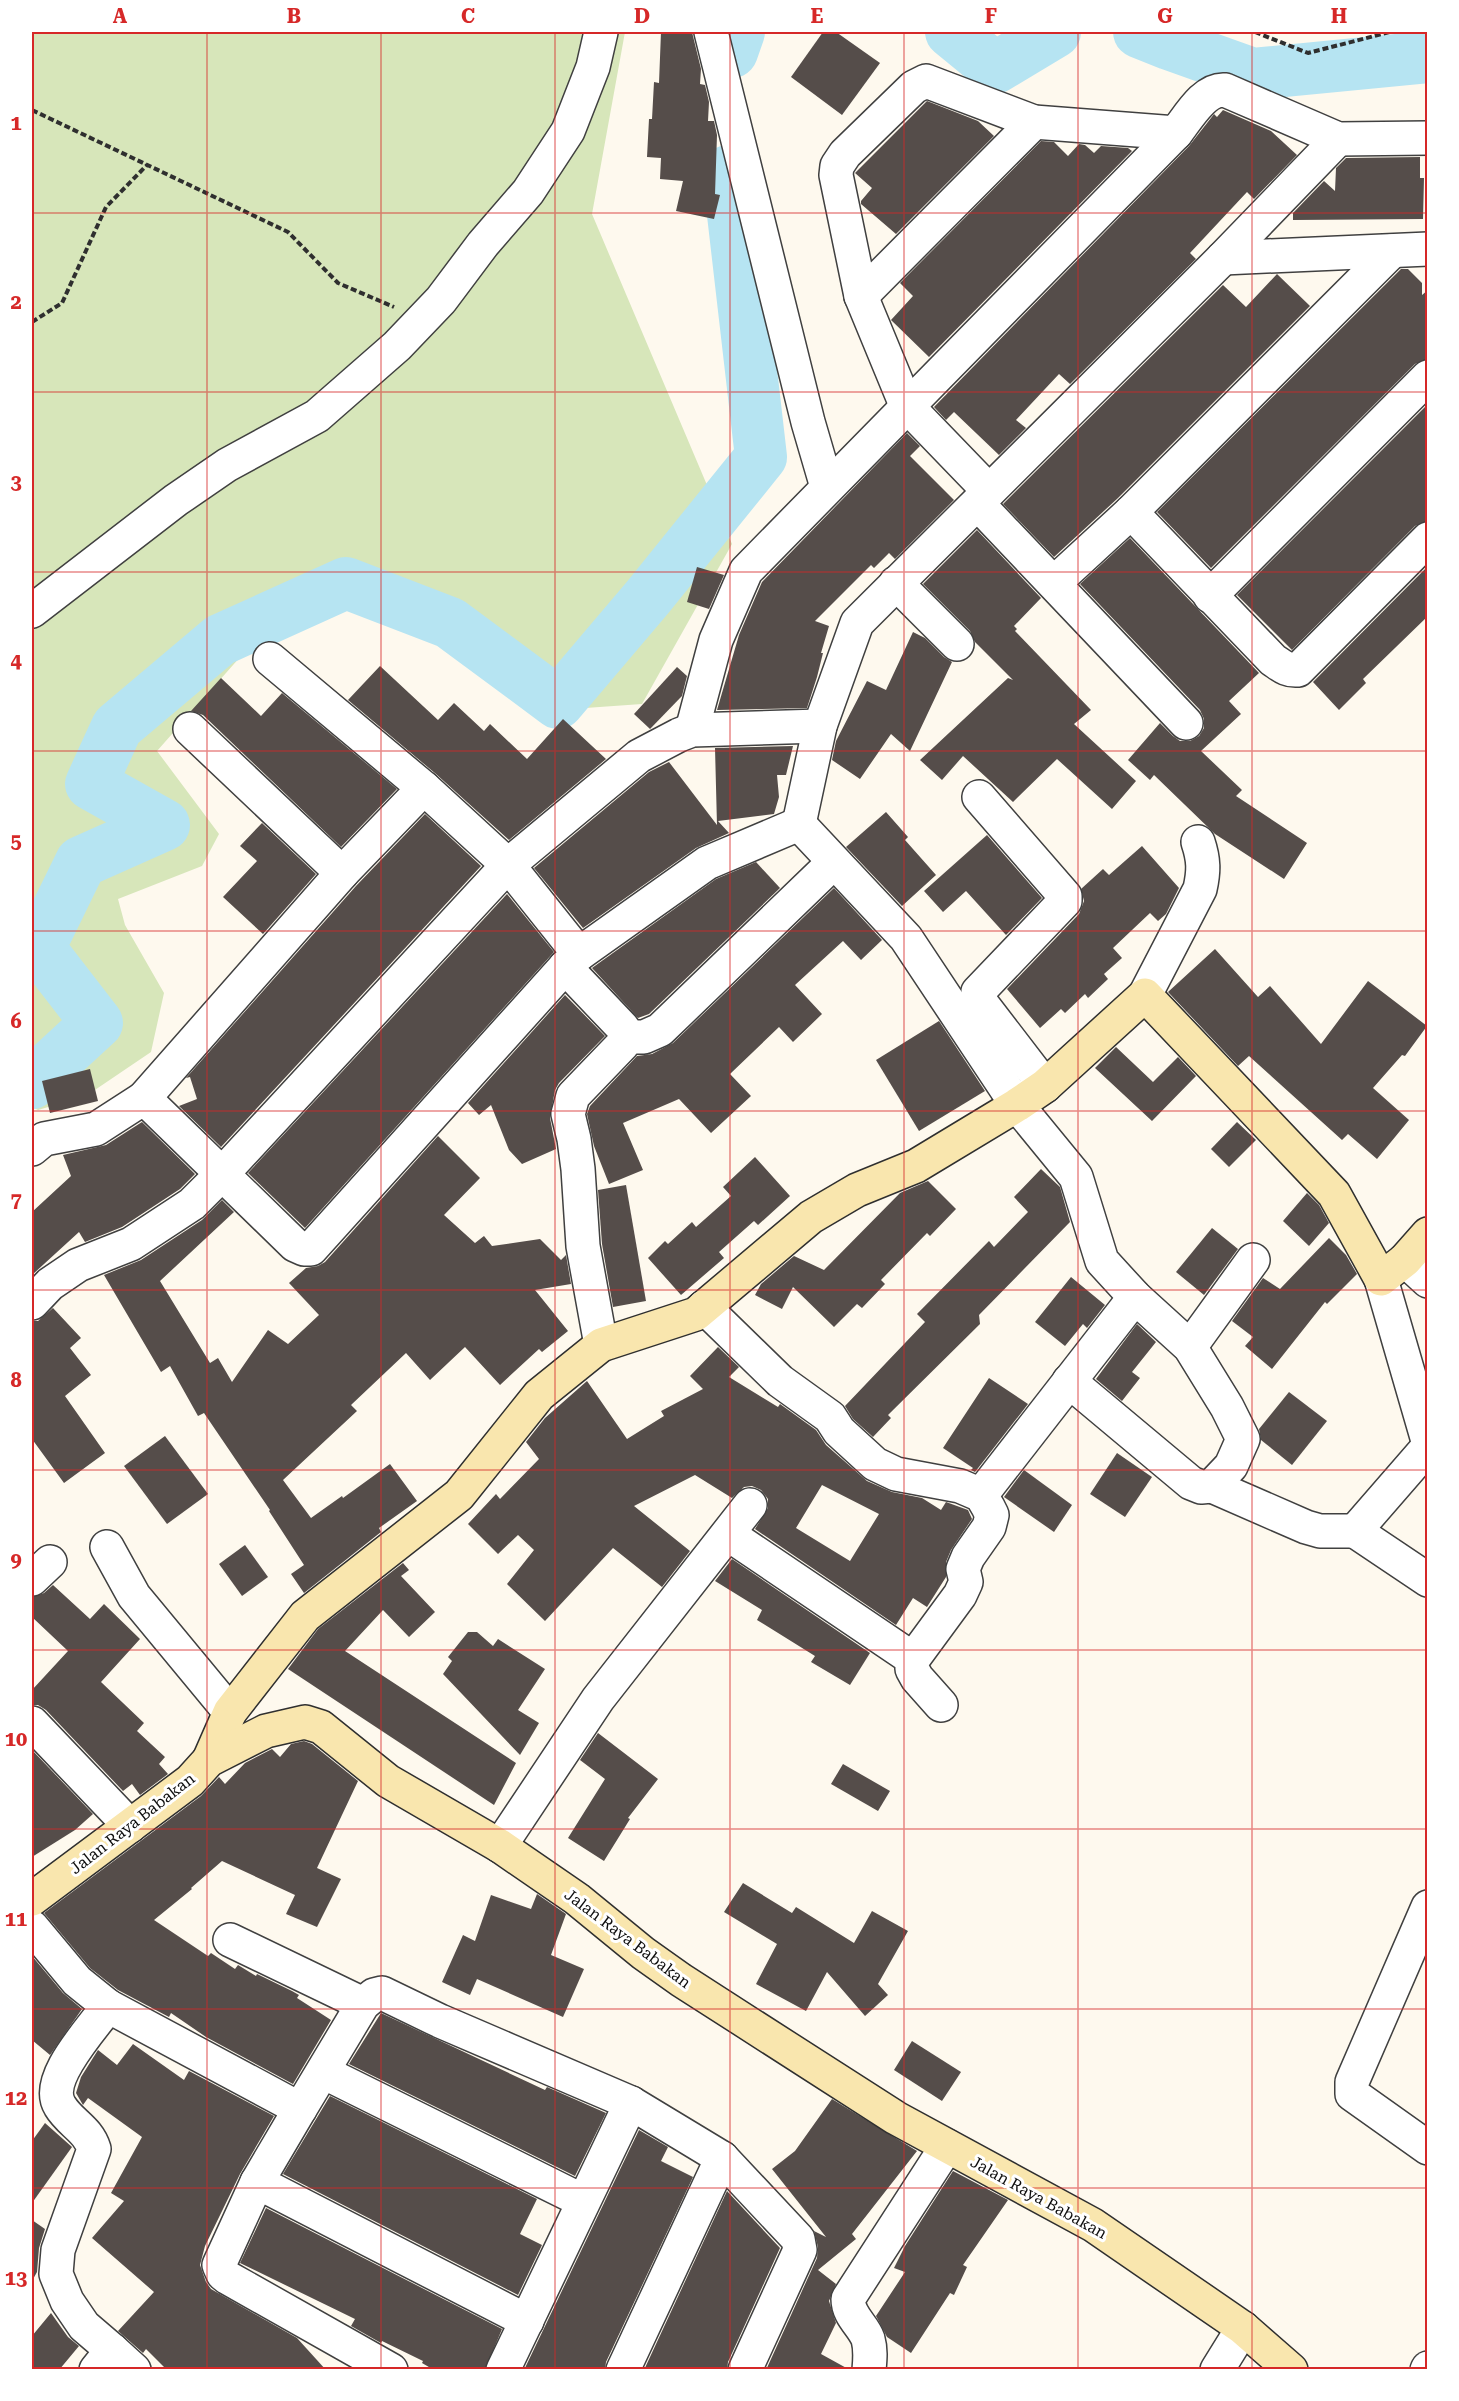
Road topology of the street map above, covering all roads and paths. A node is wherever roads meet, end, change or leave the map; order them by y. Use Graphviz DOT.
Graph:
graph roads {
  1 [pos="601,32"];
  2 [pos="711,32"];
  3 [pos="1255,32"];
  4 [pos="1390,32"];
  5 [pos="32,110"];
  6 [pos="1034,122"];
  7 [pos="1176,132"];
  8 [pos="1428,138"];
  9 [pos="1338,139"];
  10 [pos="147,165"];
  11 [pos="1428,249"];
  12 [pos="1392,251"];
  13 [pos="1223,258"];
  14 [pos="861,296"];
  15 [pos="423,320"];
  16 [pos="32,322"];
  17 [pos="1428,377"];
  18 [pos="906,405"];
  19 [pos="827,487"];
  20 [pos="984,498"];
  21 [pos="1131,512"];
  22 [pos="1428,539"];
  23 [pos="896,583"];
  24 [pos="1054,583"];
  25 [pos="1210,596"];
  26 [pos="32,610"];
  27 [pos="957,644"];
  28 [pos="270,659"];
  29 [pos="1186,723"];
  30 [pos="820,726"];
  31 [pos="190,729"];
  32 [pos="692,730"];
  33 [pos="424,788"];
  34 [pos="979,797"];
  35 [pos="799,824"];
  36 [pos="1198,842"];
  37 [pos="834,862"];
  38 [pos="508,865"];
  39 [pos="342,873"];
  40 [pos="572,961"];
  41 [pos="1145,995"];
  42 [pos="625,1037"];
  43 [pos="1045,1086"];
  44 [pos="144,1098"];
  45 [pos="1017,1106"];
  46 [pos="36,1140"];
  47 [pos="222,1174"];
  48 [pos="1428,1234"];
  49 [pos="1253,1260"];
  50 [pos="1404,1273"];
  51 [pos="1135,1296"];
  52 [pos="32,1303"];
  53 [pos="704,1307"];
  54 [pos="601,1345"];
  55 [pos="1190,1347"];
  56 [pos="1069,1381"];
  57 [pos="1428,1441"];
  58 [pos="1428,1447"];
  59 [pos="1212,1486"];
  60 [pos="981,1495"];
  61 [pos="750,1505"];
  62 [pos="1355,1531"];
  63 [pos="728,1534"];
  64 [pos="107,1547"];
  65 [pos="1428,1580"];
  66 [pos="913,1659"];
  67 [pos="941,1705"];
  68 [pos="230,1712"];
  69 [pos="32,1723"];
  70 [pos="209,1760"];
  71 [pos="130,1826"];
  72 [pos="500,1846"];
  73 [pos="32,1899"];
  74 [pos="1428,1907"];
  75 [pos="32,1927"];
  76 [pos="230,1940"];
  77 [pos="363,2004"];
  78 [pos="108,2006"];
  79 [pos="323,2072"];
  80 [pos="631,2103"];
  81 [pos="300,2109"];
  82 [pos="947,2146"];
  83 [pos="1428,2148"];
  84 [pos="722,2158"];
  85 [pos="257,2182"];
  86 [pos="583,2201"];
  87 [pos="527,2321"];
  88 [pos="1243,2328"];
  89 [pos="114,2363"];
  90 [pos="391,2370"];
  91 [pos="503,2370"];
  92 [pos="623,2370"];
  93 [pos="745,2370"];
  94 [pos="869,2370"];
  95 [pos="1217,2370"];
  96 [pos="1290,2370"];
  1 -- 15 [label="street"];
  2 -- 19 [label="street"];
  3 -- 4 [label="path"];
  5 -- 10 [label="path"];
  6 -- 7 [label="street"];
  6 -- 14 [label="street"];
  6 -- 14 [label="street"];
  7 -- 9 [label="street"];
  7 -- 18 [label="street"];
  8 -- 9 [label="street"];
  9 -- 13 [label="street"];
  10 -- 15 [label="path"];
  10 -- 16 [label="path"];
  11 -- 12 [label="street"];
  12 -- 13 [label="street"];
  12 -- 21 [label="street"];
  13 -- 20 [label="street"];
  14 -- 18 [label="street"];
  15 -- 26 [label="street"];
  17 -- 25 [label="street"];
  18 -- 19 [label="street"];
  18 -- 20 [label="street"];
  19 -- 32 [label="street"];
  20 -- 23 [label="street"];
  20 -- 24 [label="street"];
  21 -- 24 [label="street"];
  21 -- 25 [label="street"];
  22 -- 25 [label="street"];
  23 -- 27 [label="street"];
  23 -- 30 [label="street"];
  24 -- 29 [label="street"];
  28 -- 33 [label="street"];
  30 -- 32 [label="street"];
  30 -- 35 [label="street"];
  31 -- 39 [label="street"];
  32 -- 38 [label="street"];
  33 -- 38 [label="street"];
  33 -- 39 [label="street"];
  34 -- 43 [label="street"];
  35 -- 37 [label="street"];
  35 -- 40 [label="street"];
  36 -- 41 [label="street"];
  37 -- 42 [label="street"];
  37 -- 45 [label="street"];
  38 -- 40 [label="street"];
  38 -- 47 [label="street"];
  39 -- 44 [label="street"];
  40 -- 42 [label="street"];
  40 -- 47 [label="street"];
  41 -- 43 [label="street"];
  41 -- 50 [label="street"];
  42 -- 54 [label="street"];
  43 -- 45 [label="street"];
  44 -- 46 [label="street"];
  44 -- 47 [label="street"];
  45 -- 51 [label="street"];
  45 -- 53 [label="street"];
  47 -- 52 [label="street"];
  48 -- 50 [label="street"];
  49 -- 55 [label="street"];
  50 -- 57 [label="street"];
  51 -- 55 [label="street"];
  51 -- 56 [label="street"];
  53 -- 54 [label="street"];
  53 -- 60 [label="street"];
  54 -- 68 [label="street"];
  55 -- 59 [label="street"];
  56 -- 59 [label="street"];
  56 -- 60 [label="street"];
  58 -- 62 [label="street"];
  59 -- 62 [label="street"];
  60 -- 66 [label="street"];
  61 -- 63 [label="street"];
  62 -- 65 [label="street"];
  63 -- 66 [label="street"];
  63 -- 72 [label="street"];
  64 -- 68 [label="street"];
  66 -- 67 [label="street"];
  68 -- 70 [label="street"];
  69 -- 71 [label="street"];
  70 -- 71 [label="street, Jalan Raya Babakan"];
  70 -- 72 [label="street, Jalan Raya Babakan"];
  71 -- 73 [label="street, Jalan Raya Babakan"];
  72 -- 82 [label="street, Jalan Raya Babakan"];
  74 -- 83 [label="street"];
  75 -- 78 [label="street"];
  76 -- 77 [label="street"];
  77 -- 79 [label="street"];
  77 -- 80 [label="street"];
  78 -- 81 [label="street"];
  78 -- 89 [label="street"];
  79 -- 81 [label="street"];
  79 -- 86 [label="street"];
  80 -- 84 [label="street"];
  80 -- 86 [label="street"];
  81 -- 85 [label="street"];
  82 -- 88 [label="street, Jalan Raya Babakan"];
  82 -- 94 [label="street"];
  84 -- 92 [label="street"];
  84 -- 93 [label="street"];
  85 -- 87 [label="street"];
  85 -- 90 [label="street"];
  86 -- 87 [label="street"];
  87 -- 91 [label="street"];
  88 -- 95 [label="street"];
  88 -- 96 [label="street, Jalan Raya Babakan"];
}
